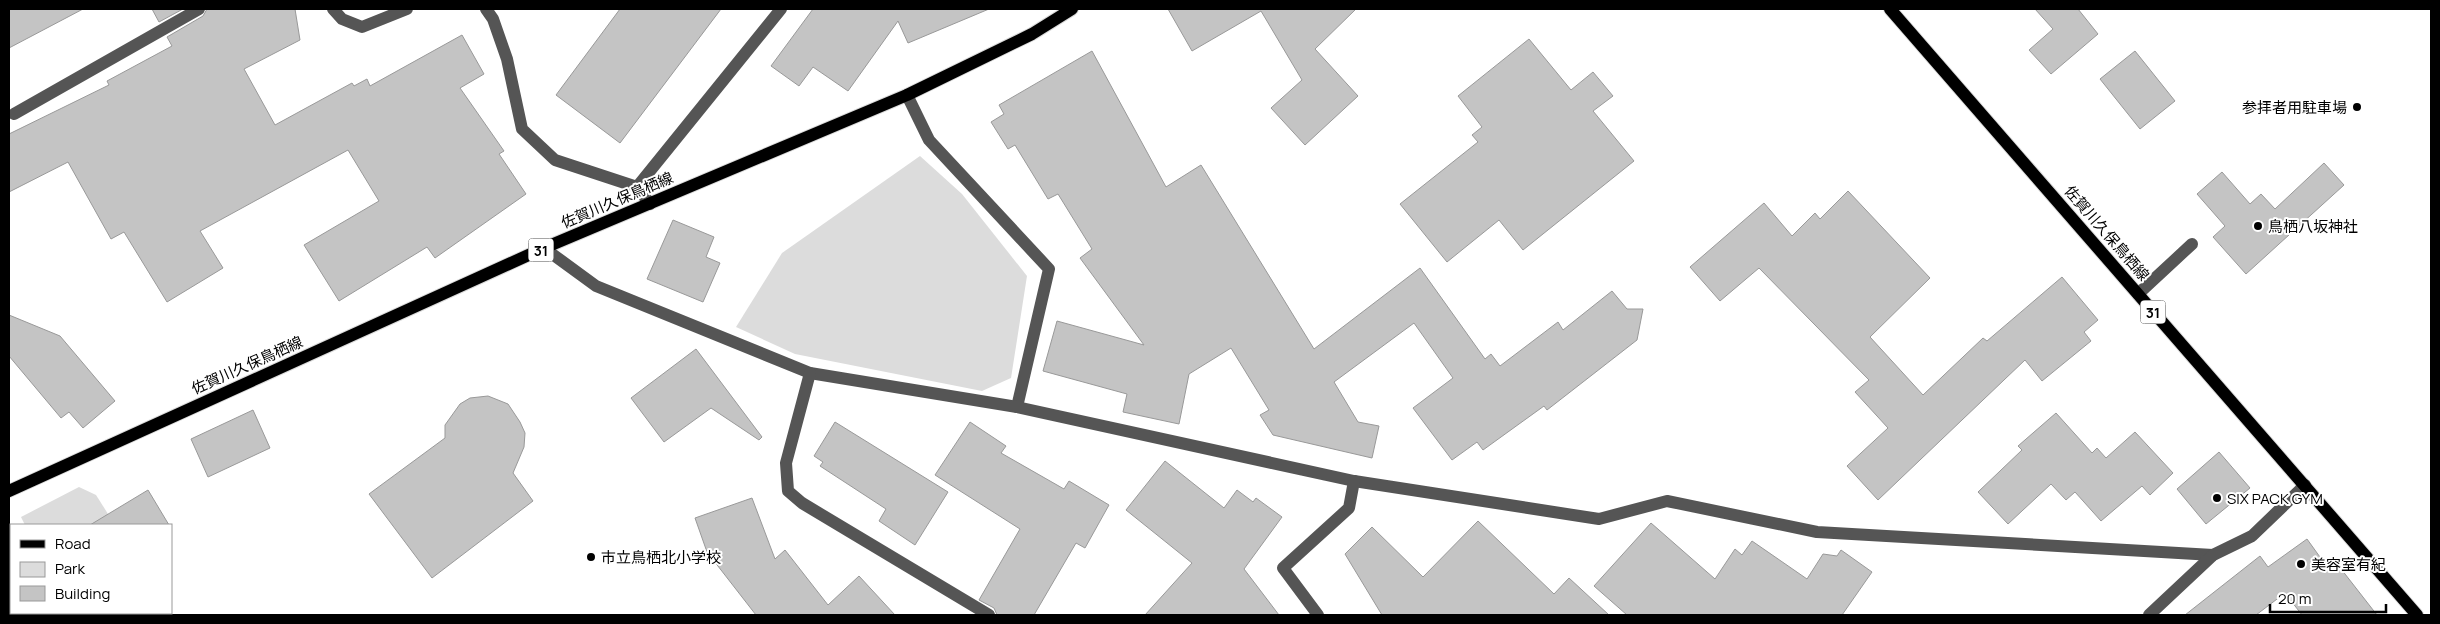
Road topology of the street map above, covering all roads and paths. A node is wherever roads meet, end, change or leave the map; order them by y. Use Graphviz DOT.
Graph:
graph roads {
  1 [pos="199,9"];
  2 [pos="333,9"];
  3 [pos="408,9"];
  4 [pos="486,9"];
  5 [pos="781,9"];
  6 [pos="1072,9"];
  7 [pos="1890,9"];
  8 [pos="908,95"];
  9 [pos="14,114"];
  10 [pos="637,187"];
  11 [pos="650,204"];
  12 [pos="2192,244"];
  13 [pos="544,248"];
  14 [pos="2138,294"];
  15 [pos="810,373"];
  16 [pos="1017,407"];
  17 [pos="1354,481"];
  18 [pos="2305,485"];
  19 [pos="9,491"];
  20 [pos="2213,555"];
  21 [pos="989,615"];
  22 [pos="1318,615"];
  23 [pos="2149,615"];
  24 [pos="2417,615"];
  1 -- 9 [label="street"];
  2 -- 3 [label="street"];
  4 -- 10 [label="street"];
  5 -- 10 [label="street"];
  6 -- 8 [label="main road, 佐賀川久保鳥栖線 / 31"];
  7 -- 14 [label="main road, 佐賀川久保鳥栖線 / 31"];
  8 -- 11 [label="main road, 佐賀川久保鳥栖線 / 31"];
  8 -- 16 [label="street"];
  10 -- 11 [label="street"];
  11 -- 13 [label="main road, 佐賀川久保鳥栖線 / 31"];
  12 -- 14 [label="street"];
  13 -- 15 [label="street"];
  13 -- 19 [label="main road, 佐賀川久保鳥栖線 / 31"];
  14 -- 18 [label="main road, 佐賀川久保鳥栖線 / 31"];
  15 -- 16 [label="street"];
  15 -- 21 [label="street"];
  16 -- 17 [label="street"];
  17 -- 20 [label="street"];
  17 -- 22 [label="street"];
  18 -- 20 [label="street"];
  18 -- 24 [label="main road, 佐賀川久保鳥栖線 / 31"];
  20 -- 23 [label="street"];
}
